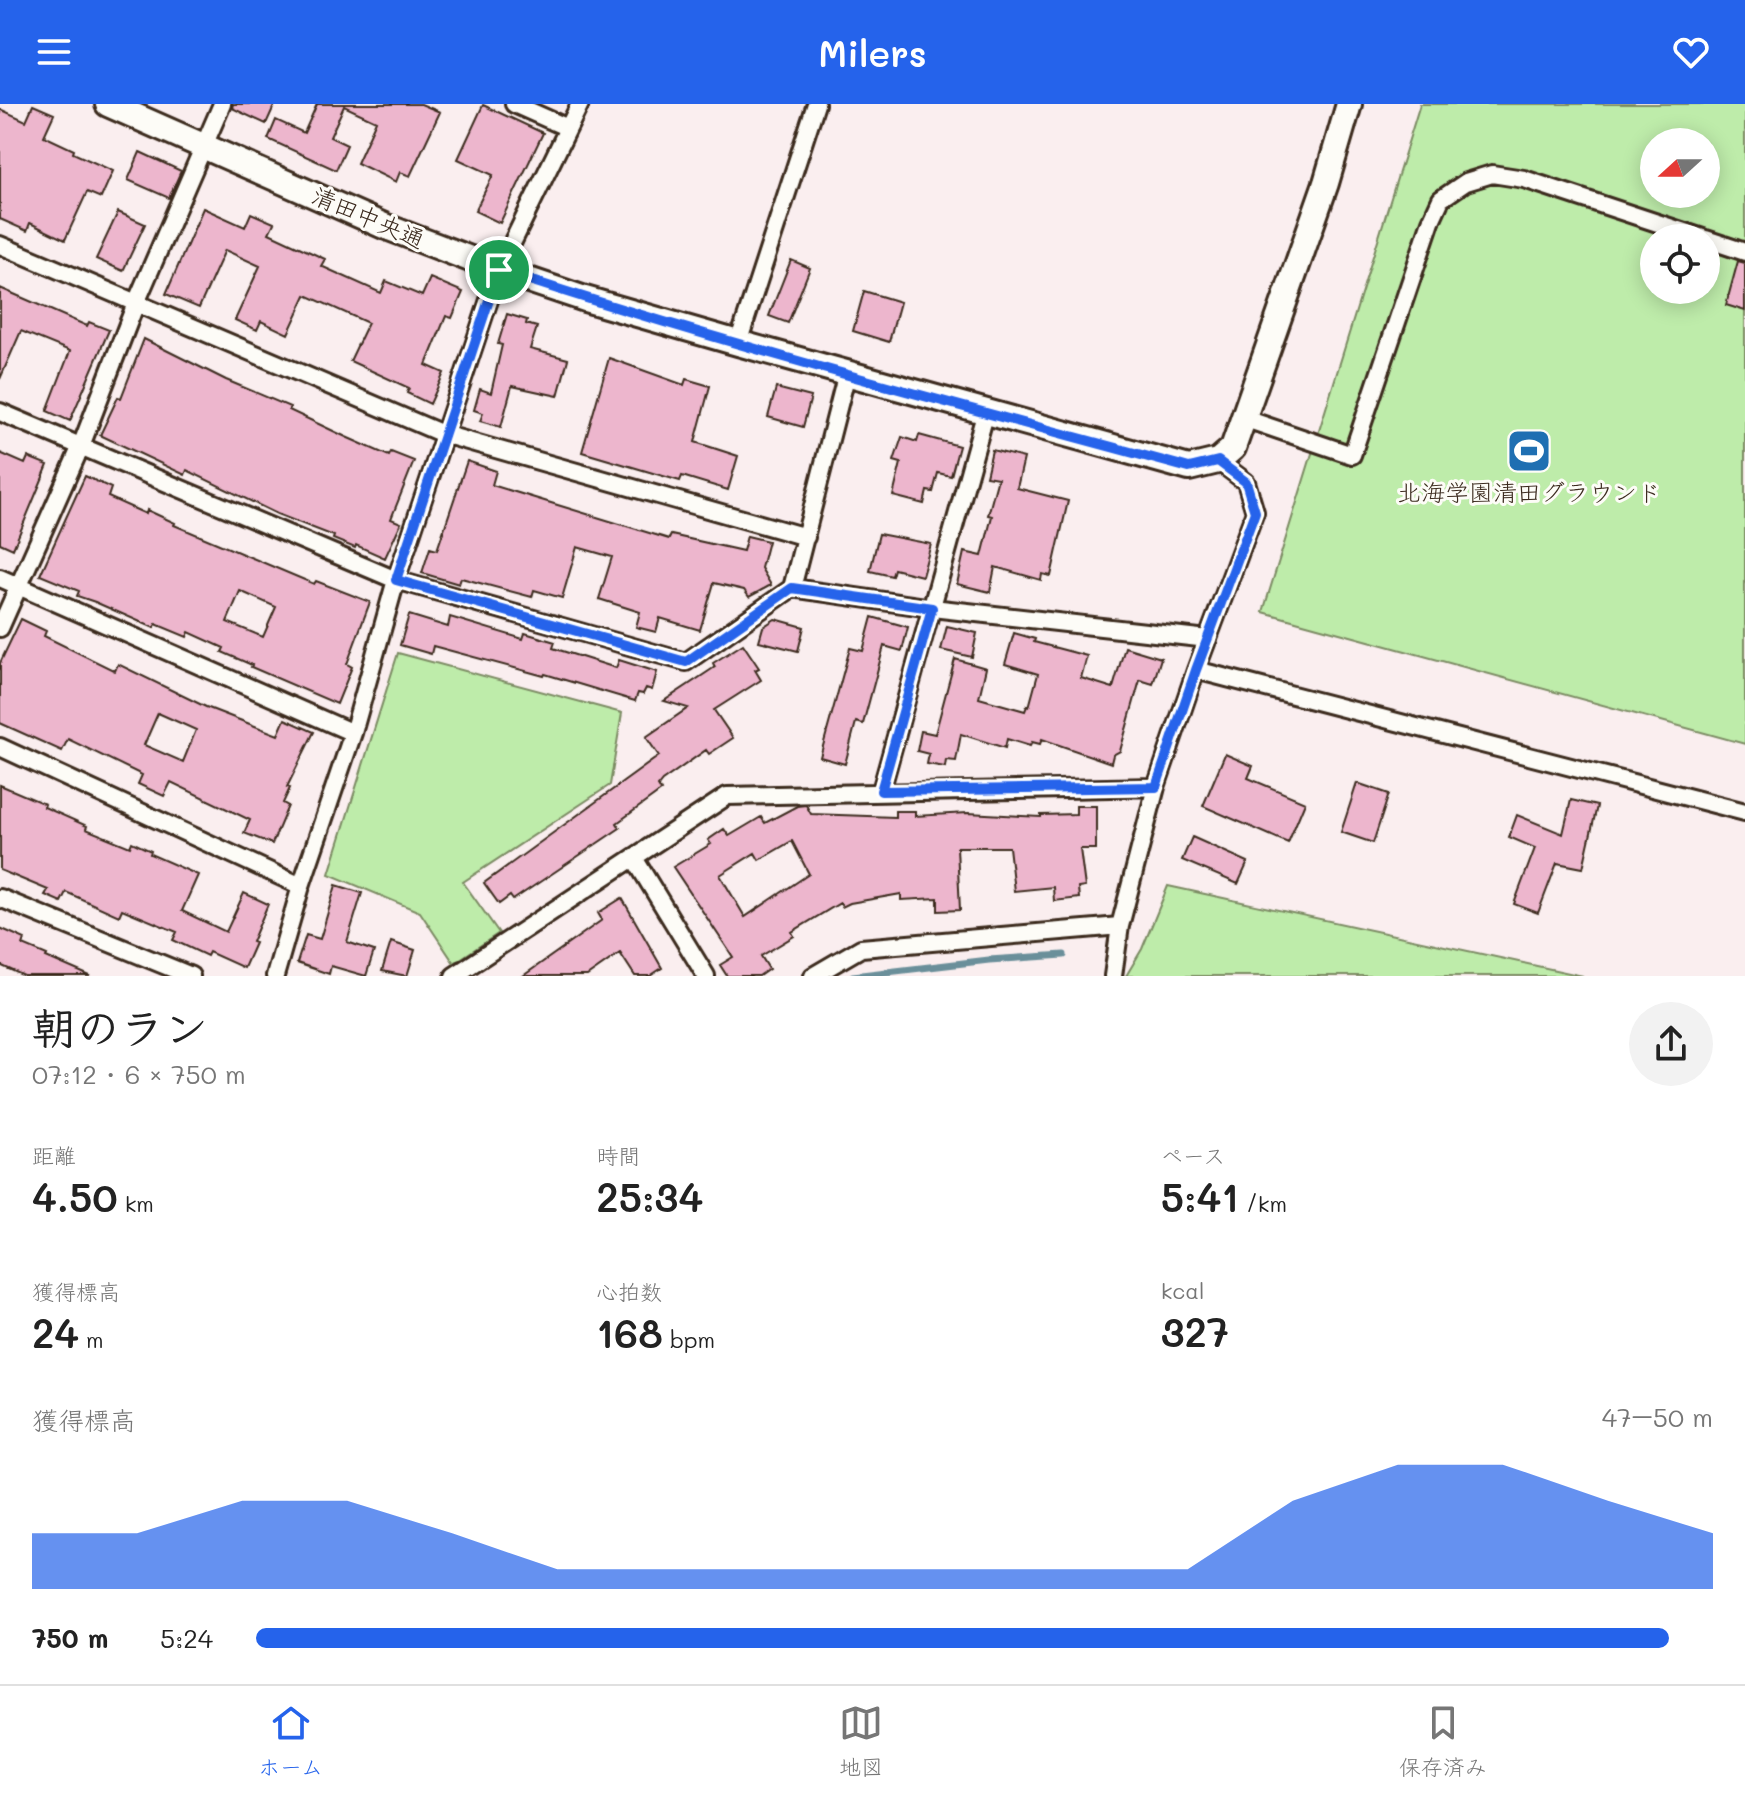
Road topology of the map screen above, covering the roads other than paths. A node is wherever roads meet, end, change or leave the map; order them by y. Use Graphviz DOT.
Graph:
graph roads {
  1 [pos="108,104"];
  2 [pos="222,104"];
  3 [pos="514,104"];
  4 [pos="580,104"];
  5 [pos="816,104"];
  6 [pos="1349,104"];
  7 [pos="568,128"];
  8 [pos="203,146"];
  9 [pos="1659,224"];
  10 [pos="1720,244"];
  11 [pos="0,245"];
  12 [pos="1745,252"];
  13 [pos="499,270"];
  14 [pos="136,303"];
  15 [pos="738,343"];
  16 [pos="847,373"];
  17 [pos="986,411"];
  18 [pos="0,412"];
  19 [pos="1243,418"];
  20 [pos="443,434"];
  21 [pos="81,446"];
  22 [pos="1225,454"];
  23 [pos="806,537"];
  24 [pos="0,578"];
  25 [pos="396,580"];
  26 [pos="18,586"];
  27 [pos="792,588"];
  28 [pos="932,608"];
  29 [pos="0,628"];
  30 [pos="1208,639"];
  31 [pos="1196,670"];
  32 [pos="353,733"];
  33 [pos="0,747"];
  34 [pos="1156,787"];
  35 [pos="881,791"];
  36 [pos="1745,812"];
  37 [pos="634,858"];
  38 [pos="301,886"];
  39 [pos="0,898"];
  40 [pos="1120,926"];
  41 [pos="191,976"];
  42 [pos="275,976"];
  43 [pos="454,976"];
  44 [pos="706,976"];
  45 [pos="813,976"];
  46 [pos="1113,976"];
  1 -- 8 [label="street, 清田中央通"];
  2 -- 8 [label="street"];
  3 -- 7 [label="street"];
  4 -- 7 [label="street"];
  5 -- 15 [label="street"];
  6 -- 19 [label="street"];
  7 -- 13 [label="street"];
  8 -- 13 [label="street, 清田中央通"];
  8 -- 14 [label="street"];
  9 -- 19 [label="street"];
  10 -- 12 [label="street"];
  11 -- 14 [label="street"];
  13 -- 15 [label="street, 清田中央通"];
  13 -- 20 [label="street"];
  14 -- 20 [label="street"];
  14 -- 21 [label="street"];
  15 -- 16 [label="street, 清田中央通"];
  16 -- 17 [label="street, 清田中央通"];
  16 -- 23 [label="street"];
  17 -- 22 [label="street, 清田中央通"];
  17 -- 28 [label="street"];
  18 -- 21 [label="street"];
  19 -- 22 [label="street"];
  20 -- 23 [label="street"];
  20 -- 25 [label="street"];
  21 -- 25 [label="street"];
  21 -- 26 [label="street"];
  22 -- 30 [label="street"];
  23 -- 27 [label="street"];
  24 -- 26 [label="street"];
  25 -- 27 [label="street"];
  25 -- 32 [label="street"];
  26 -- 29 [label="street"];
  26 -- 32 [label="street"];
  27 -- 28 [label="street"];
  28 -- 30 [label="street"];
  28 -- 35 [label="street"];
  30 -- 31 [label="street"];
  31 -- 34 [label="street"];
  31 -- 36 [label="street"];
  32 -- 38 [label="street"];
  33 -- 38 [label="street"];
  34 -- 35 [label="street"];
  34 -- 40 [label="street"];
  35 -- 37 [label="street"];
  37 -- 43 [label="street"];
  37 -- 44 [label="street"];
  38 -- 42 [label="street"];
  39 -- 41 [label="street"];
  40 -- 45 [label="street"];
  40 -- 46 [label="street"];
}
